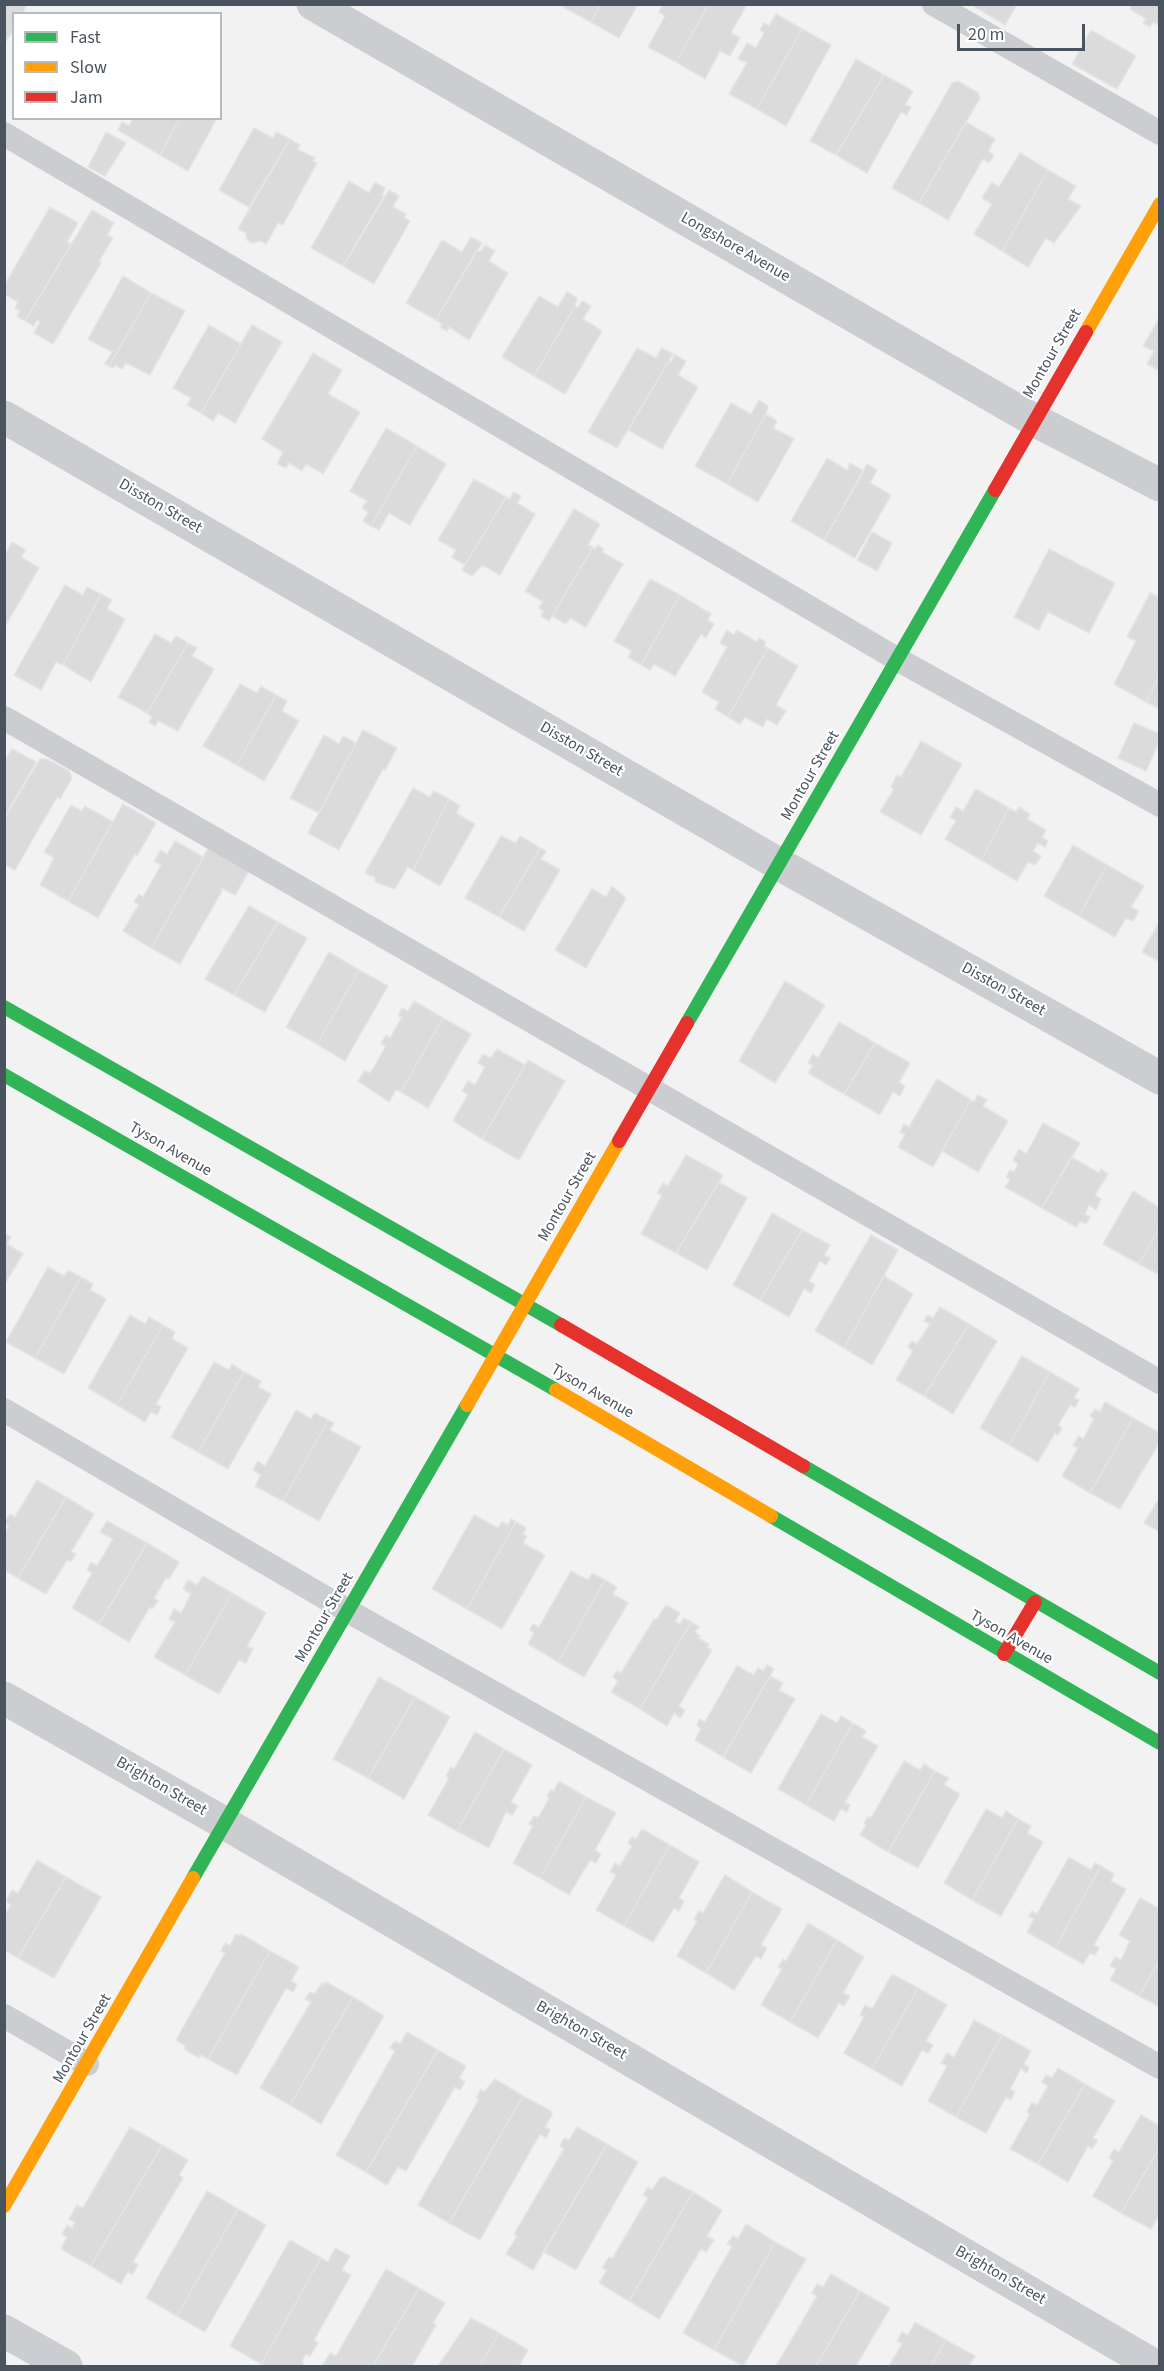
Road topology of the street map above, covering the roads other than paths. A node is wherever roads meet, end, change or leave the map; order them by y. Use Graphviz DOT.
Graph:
graph roads {
  1 [pos="313,4"];
  2 [pos="934,4"];
  3 [pos="1160,133"];
  4 [pos="4,134"];
  5 [pos="1160,204"];
  6 [pos="4,417"];
  7 [pos="1034,420"];
  8 [pos="1160,485"];
  9 [pos="897,659"];
  10 [pos="4,718"];
  11 [pos="1160,805"];
  12 [pos="779,864"];
  13 [pos="4,1007"];
  14 [pos="4,1075"];
  15 [pos="1160,1078"];
  16 [pos="649,1089"];
  17 [pos="525,1305"];
  18 [pos="496,1355"];
  19 [pos="1160,1382"];
  20 [pos="4,1410"];
  21 [pos="1035,1602"];
  22 [pos="348,1611"];
  23 [pos="1004,1654"];
  24 [pos="1160,1673"];
  25 [pos="4,1698"];
  26 [pos="1160,1743"];
  27 [pos="226,1824"];
  28 [pos="4,2016"];
  29 [pos="87,2064"];
  30 [pos="1160,2067"];
  31 [pos="4,2206"];
  32 [pos="4,2331"];
  33 [pos="66,2367"];
  34 [pos="1155,2367"];
  1 -- 7 [label="street, Longshore Avenue"];
  2 -- 3 [label="lane"];
  4 -- 9 [label="lane"];
  5 -- 7 [label="street, Montour Street"];
  6 -- 12 [label="street, Disston Street"];
  7 -- 8 [label="street, Longshore Avenue"];
  7 -- 9 [label="street, Montour Street"];
  9 -- 11 [label="lane"];
  9 -- 12 [label="street, Montour Street"];
  10 -- 16 [label="lane"];
  12 -- 15 [label="street, Disston Street"];
  12 -- 16 [label="street, Montour Street"];
  13 -- 17 [label="street"];
  14 -- 18 [label="street, Tyson Avenue"];
  16 -- 17 [label="street, Montour Street"];
  16 -- 19 [label="lane"];
  17 -- 18 [label="street, Montour Street"];
  17 -- 21 [label="street"];
  18 -- 22 [label="street, Montour Street"];
  18 -- 23 [label="street, Tyson Avenue"];
  20 -- 22 [label="lane"];
  21 -- 23 [label="street"];
  21 -- 24 [label="street"];
  22 -- 27 [label="street, Montour Street"];
  22 -- 30 [label="lane"];
  23 -- 26 [label="street, Tyson Avenue"];
  25 -- 27 [label="street, Brighton Street"];
  27 -- 29 [label="street, Montour Street"];
  27 -- 34 [label="street, Brighton Street"];
  28 -- 29 [label="lane"];
  29 -- 31 [label="street, Montour Street"];
  32 -- 33 [label="street"];
}
